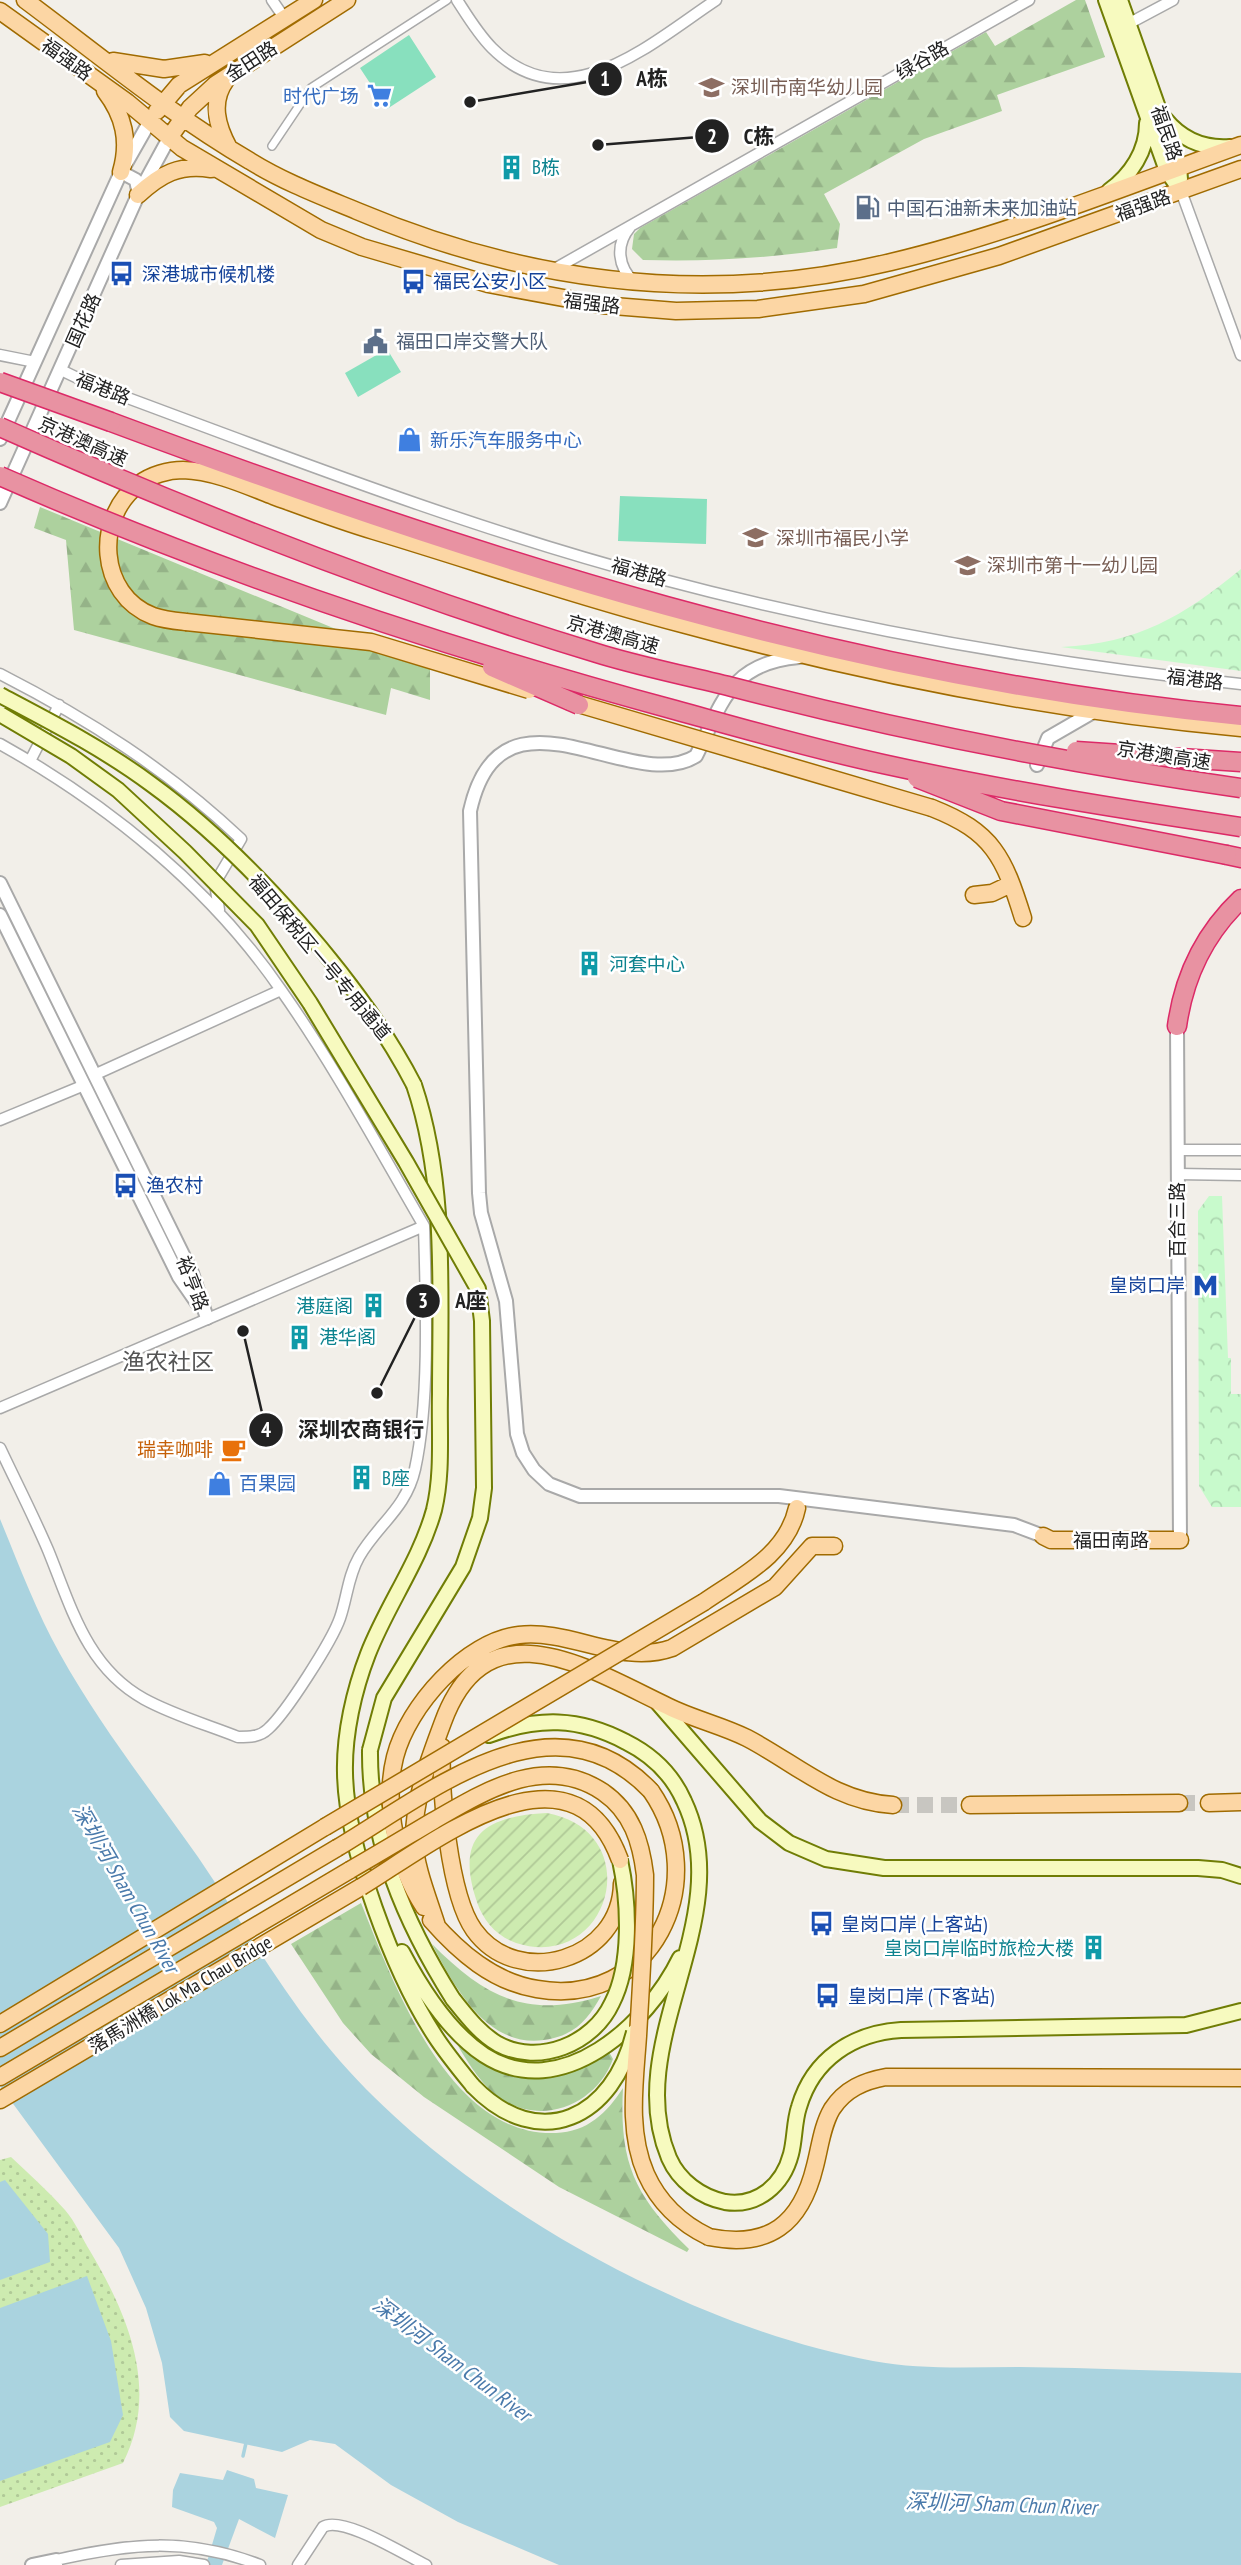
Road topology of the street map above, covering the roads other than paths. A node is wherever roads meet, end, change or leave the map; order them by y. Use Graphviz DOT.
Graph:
graph roads {
  1 [pos="25,0"];
  2 [pos="272,0"];
  3 [pos="314,0"];
  4 [pos="346,0"];
  5 [pos="447,0"];
  6 [pos="457,0"];
  7 [pos="716,0"];
  8 [pos="1029,0"];
  9 [pos="1106,0"];
  10 [pos="1120,0"];
  11 [pos="1173,0"];
  12 [pos="0,11"];
  13 [pos="285,19"];
  14 [pos="1128,24"];
  15 [pos="224,57"];
  16 [pos="103,58"];
  17 [pos="234,72"];
  18 [pos="97,80"];
  19 [pos="163,102"];
  20 [pos="1152,111"];
  21 [pos="183,117"];
  22 [pos="150,121"];
  23 [pos="169,138"];
  24 [pos="272,146"];
  25 [pos="1238,146"];
  26 [pos="231,150"];
  27 [pos="215,169"];
  28 [pos="1173,169"];
  29 [pos="1241,169"];
  30 [pos="121,172"];
  31 [pos="1110,191"];
  32 [pos="1181,191"];
  33 [pos="138,195"];
  34 [pos="633,224"];
  35 [pos="548,272"];
  36 [pos="634,282"];
  37 [pos="0,355"];
  38 [pos="1241,355"];
  39 [pos="35,362"];
  40 [pos="61,370"];
  41 [pos="0,382"];
  42 [pos="0,428"];
  43 [pos="0,439"];
  44 [pos="0,476"];
  45 [pos="0,503"];
  46 [pos="434,510"];
  47 [pos="425,533"];
  48 [pos="399,627"];
  49 [pos="805,656"];
  50 [pos="0,674"];
  51 [pos="1241,684"];
  52 [pos="0,695"];
  53 [pos="59,705"];
  54 [pos="579,705"];
  55 [pos="1093,712"];
  56 [pos="0,714"];
  57 [pos="1241,716"];
  58 [pos="1241,728"];
  59 [pos="0,744"];
  60 [pos="985,744"];
  61 [pos="30,761"];
  62 [pos="1241,762"];
  63 [pos="881,764"];
  64 [pos="1037,765"];
  65 [pos="1241,788"];
  66 [pos="1241,827"];
  67 [pos="1234,857"];
  68 [pos="0,883"];
  69 [pos="1011,884"];
  70 [pos="974,895"];
  71 [pos="1241,899"];
  72 [pos="0,915"];
  73 [pos="222,916"];
  74 [pos="1023,918"];
  75 [pos="281,990"];
  76 [pos="1177,1026"];
  77 [pos="94,1075"];
  78 [pos="82,1086"];
  79 [pos="0,1121"];
  80 [pos="1177,1150"];
  81 [pos="1241,1150"];
  82 [pos="1177,1174"];
  83 [pos="1241,1175"];
  84 [pos="424,1226"];
  85 [pos="207,1318"];
  86 [pos="0,1408"];
  87 [pos="0,1448"];
  88 [pos="797,1508"];
  89 [pos="1043,1536"];
  90 [pos="1180,1540"];
  91 [pos="834,1546"];
  92 [pos="650,1695"];
  93 [pos="449,1707"];
  94 [pos="449,1752"];
  95 [pos="1241,1802"];
  96 [pos="1179,1803"];
  97 [pos="1209,1803"];
  98 [pos="893,1805"];
  99 [pos="970,1805"];
  100 [pos="383,1848"];
  101 [pos="620,1860"];
  102 [pos="700,1865"];
  103 [pos="1241,1876"];
  104 [pos="373,1900"];
  105 [pos="437,1926"];
  106 [pos="639,2010"];
  107 [pos="1241,2011"];
  108 [pos="0,2024"];
  109 [pos="0,2048"];
  110 [pos="0,2077"];
  111 [pos="1241,2078"];
  112 [pos="0,2100"];
  113 [pos="70,2561"];
  114 [pos="56,2562"];
  115 [pos="32,2565"];
  116 [pos="122,2565"];
  117 [pos="204,2565"];
  118 [pos="260,2565"];
  119 [pos="298,2565"];
  120 [pos="426,2565"];
  1 -- 16 [label="main road, 福强路"];
  2 -- 13 [label="street"];
  3 -- 13 [label="main road, 金田路"];
  4 -- 17 [label="main road, 金田路"];
  5 -- 24 [label="street"];
  6 -- 7 [label="street"];
  8 -- 34 [label="street, 绿谷路"];
  9 -- 20 [label="main road, 福民路"];
  10 -- 14 [label="main road, 福民路"];
  11 -- 14 [label="street"];
  12 -- 18 [label="main road, 福强路"];
  13 -- 15 [label="main road, 金田路"];
  14 -- 20 [label="main road, 福民路"];
  15 -- 16 [label="main road"];
  15 -- 19 [label="main road, 金田路"];
  16 -- 19 [label="main road, 福强路"];
  17 -- 21 [label="main road, 金田路"];
  17 -- 26 [label="main road"];
  18 -- 22 [label="main road, 福强路"];
  18 -- 30 [label="main road"];
  19 -- 21 [label="main road, 福强路"];
  19 -- 22 [label="main road, 金田路"];
  20 -- 25 [label="main road"];
  20 -- 28 [label="main road, 福民路"];
  20 -- 31 [label="main road"];
  21 -- 23 [label="main road, 金田路"];
  21 -- 26 [label="main road, 福强路"];
  22 -- 23 [label="main road, 福强路"];
  22 -- 30 [label="street, 国花路"];
  23 -- 27 [label="main road, 福强路"];
  23 -- 33 [label="street, 国花路"];
  25 -- 28 [label="main road, 福强路"];
  26 -- 35 [label="main road, 福强路"];
  27 -- 32 [label="main road, 福强路"];
  27 -- 33 [label="main road"];
  28 -- 31 [label="main road, 福强路"];
  28 -- 32 [label="main road, 福民路"];
  29 -- 32 [label="main road, 福强路"];
  30 -- 33 [label="street"];
  30 -- 39 [label="street, 国花路"];
  31 -- 36 [label="main road, 福强路"];
  32 -- 38 [label="street"];
  33 -- 40 [label="street, 国花路"];
  34 -- 35 [label="street, 绿谷路"];
  34 -- 36 [label="street"];
  35 -- 36 [label="main road, 福强路"];
  37 -- 39 [label="street"];
  39 -- 43 [label="street, 国花路"];
  40 -- 45 [label="street, 国花路"];
  40 -- 46 [label="street, 福港路"];
  41 -- 47 [label="highway, bridge"];
  42 -- 60 [label="highway, 京港澳高速, bridge"];
  44 -- 48 [label="highway, bridge"];
  46 -- 47 [label="street"];
  46 -- 51 [label="street, 福港路"];
  47 -- 57 [label="highway"];
  48 -- 54 [label="highway, bridge"];
  48 -- 63 [label="highway, bridge"];
  49 -- 54 [label="main road, bridge"];
  49 -- 55 [label="main road"];
  49 -- 89 [label="street"];
  50 -- 53 [label="street"];
  52 -- 104 [label="main road, 福田保税区一号专用通道, bridge"];
  53 -- 61 [label="street"];
  53 -- 73 [label="street"];
  54 -- 69 [label="main road, bridge"];
  55 -- 58 [label="main road"];
  55 -- 64 [label="street"];
  56 -- 100 [label="main road, 福田保税区一号专用通道, bridge"];
  59 -- 61 [label="street"];
  60 -- 62 [label="highway, bridge"];
  60 -- 65 [label="highway, 京港澳高速, bridge"];
  61 -- 73 [label="street"];
  63 -- 66 [label="highway, bridge"];
  63 -- 67 [label="highway, bridge"];
  68 -- 77 [label="street, 裕亨路"];
  69 -- 70 [label="main road"];
  69 -- 74 [label="main road"];
  71 -- 76 [label="highway"];
  72 -- 78 [label="street, 裕亨路"];
  73 -- 75 [label="street"];
  75 -- 77 [label="street"];
  75 -- 84 [label="street"];
  76 -- 80 [label="street, 百合三路"];
  77 -- 85 [label="street, 裕亨路"];
  78 -- 79 [label="street"];
  78 -- 85 [label="street, 裕亨路"];
  80 -- 81 [label="street"];
  80 -- 82 [label="street, 百合三路"];
  82 -- 83 [label="street"];
  82 -- 90 [label="street, 百合三路"];
  84 -- 85 [label="street"];
  84 -- 87 [label="street"];
  85 -- 86 [label="street"];
  88 -- 94 [label="main road, bridge"];
  89 -- 90 [label="main road, 福田南路"];
  91 -- 105 [label="main road"];
  92 -- 93 [label="main road"];
  92 -- 98 [label="main road"];
  92 -- 103 [label="main road"];
  93 -- 101 [label="main road, bridge"];
  93 -- 105 [label="main road"];
  94 -- 102 [label="main road, bridge"];
  94 -- 108 [label="main road, bridge"];
  95 -- 97 [label="main road"];
  96 -- 99 [label="main road"];
  100 -- 101 [label="main road, 福田保税区一号专用通道, bridge"];
  100 -- 105 [label="main road"];
  101 -- 112 [label="main road, 落馬洲橋 Lok Ma Chau Bridge, bridge"];
  102 -- 104 [label="main road"];
  102 -- 107 [label="main road"];
  104 -- 106 [label="main road, 福田保税区一号专用通道, bridge"];
  105 -- 109 [label="main road, bridge"];
  106 -- 110 [label="main road, 落馬洲橋 Lok Ma Chau Bridge, bridge"];
  106 -- 111 [label="main road, 落馬洲橋 Lok Ma Chau Bridge, bridge"];
  113 -- 114 [label="street"];
  113 -- 118 [label="street"];
  114 -- 115 [label="street"];
  116 -- 117 [label="street"];
  119 -- 120 [label="street"];
}
